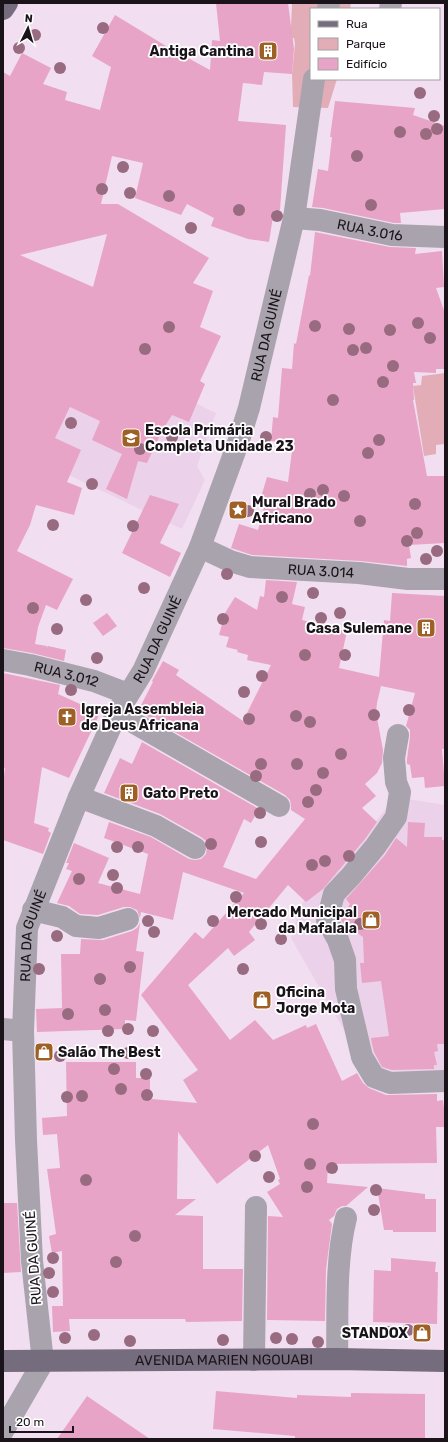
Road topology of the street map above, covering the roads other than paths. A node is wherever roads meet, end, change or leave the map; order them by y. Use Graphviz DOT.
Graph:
graph roads {
  1 [pos="7,3"];
  2 [pos="3,9"];
  3 [pos="314,80"];
  4 [pos="294,218"];
  5 [pos="445,237"];
  6 [pos="200,547"];
  7 [pos="445,579"];
  8 [pos="3,660"];
  9 [pos="128,694"];
  10 [pos="117,713"];
  11 [pos="398,735"];
  12 [pos="79,798"];
  13 [pos="279,806"];
  14 [pos="195,848"];
  15 [pos="33,910"];
  16 [pos="128,919"];
  17 [pos="13,1030"];
  18 [pos="445,1081"];
  19 [pos="256,1207"];
  20 [pos="346,1218"];
  21 [pos="337,1359"];
  22 [pos="254,1360"];
  23 [pos="3,1361"];
  24 [pos="445,1361"];
  25 [pos="43,1362"];
  26 [pos="3,1431"];
  1 -- 2 [label="main road"];
  3 -- 4 [label="street, RUA DA GUINÉ"];
  4 -- 5 [label="street, RUA 3.016"];
  4 -- 6 [label="street, RUA DA GUINÉ"];
  6 -- 7 [label="street, RUA 3.014"];
  6 -- 9 [label="street, RUA DA GUINÉ"];
  8 -- 9 [label="street, RUA 3.012"];
  9 -- 10 [label="street, RUA DA GUINÉ"];
  10 -- 12 [label="street, RUA DA GUINÉ"];
  10 -- 13 [label="street"];
  11 -- 18 [label="street"];
  12 -- 14 [label="street"];
  12 -- 15 [label="street, RUA DA GUINÉ"];
  15 -- 16 [label="street"];
  15 -- 17 [label="street, RUA DA GUINÉ"];
  17 -- 25 [label="street, RUA DA GUINÉ"];
  19 -- 22 [label="street"];
  20 -- 21 [label="street"];
  21 -- 22 [label="main road, AVENIDA MARIEN NGOUABI"];
  21 -- 24 [label="main road, AVENIDA MARIEN NGOUABI"];
  22 -- 25 [label="main road, AVENIDA MARIEN NGOUABI"];
  23 -- 25 [label="main road, AVENIDA MARIEN NGOUABI"];
  25 -- 26 [label="street"];
}
